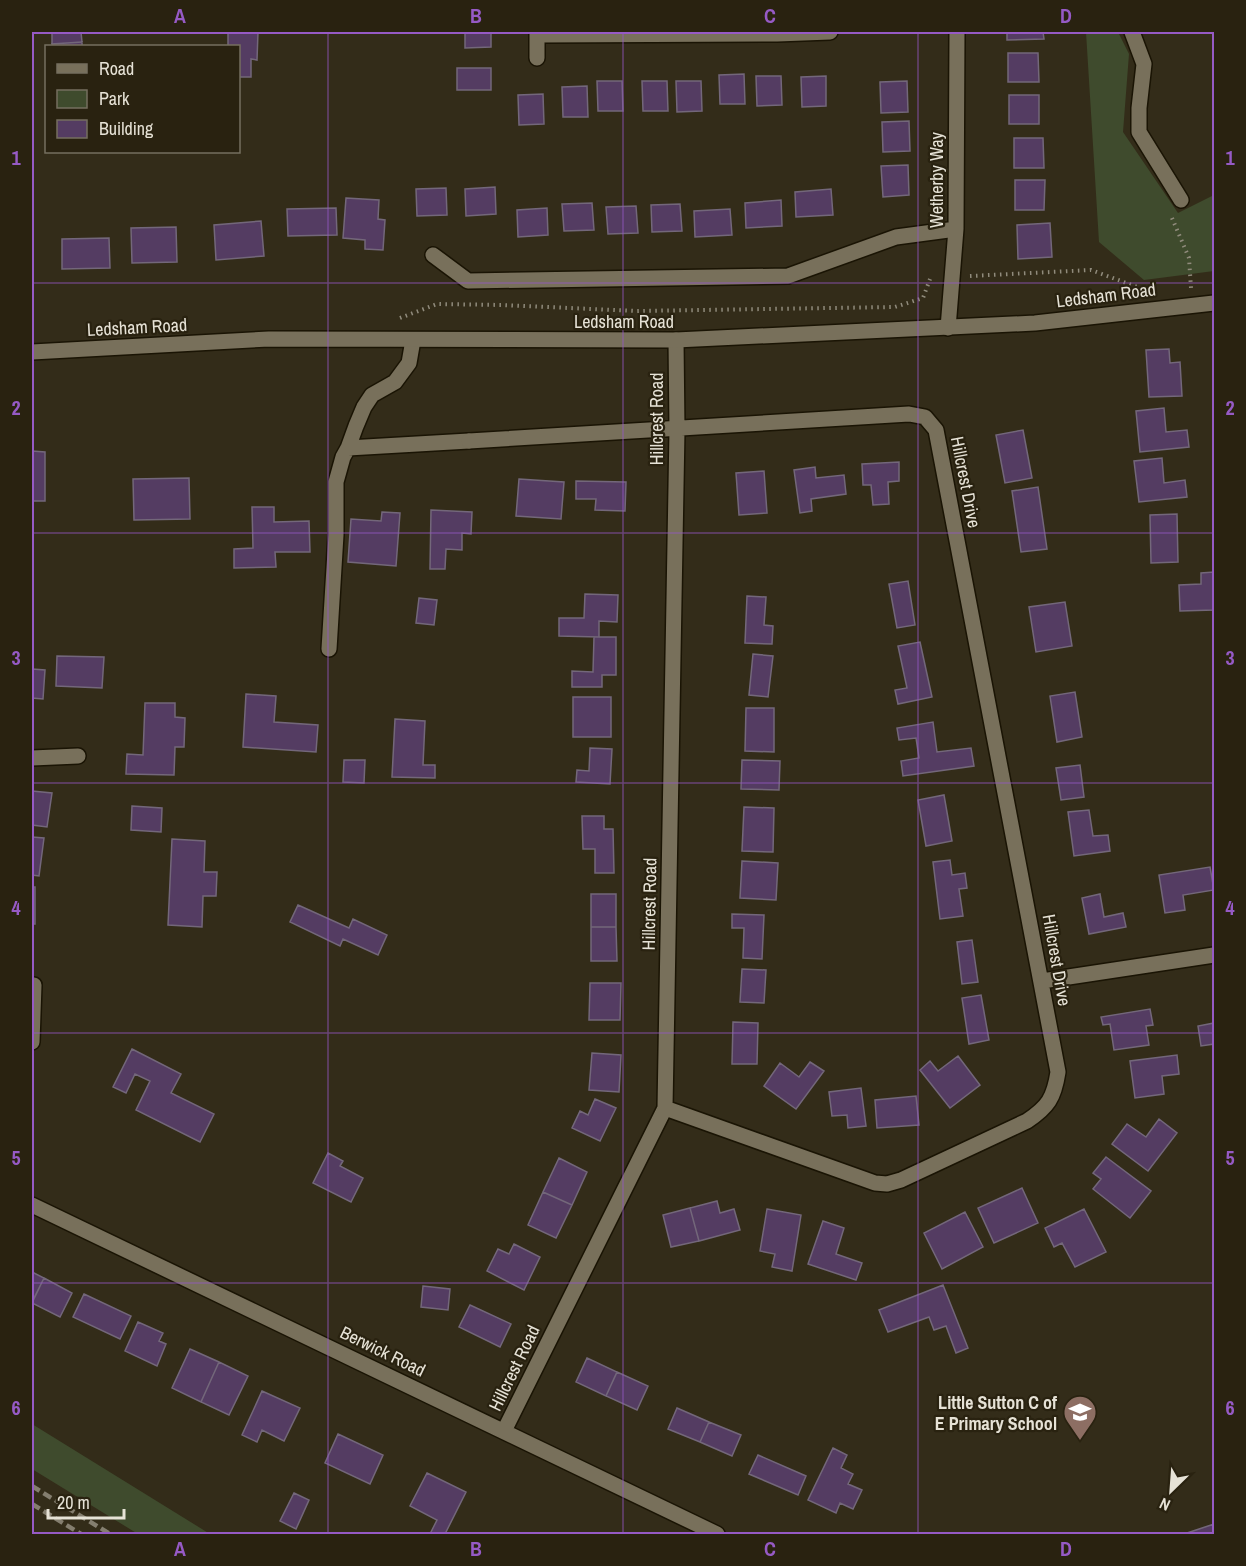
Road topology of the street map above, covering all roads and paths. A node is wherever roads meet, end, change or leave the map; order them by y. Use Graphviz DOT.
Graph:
graph roads {
  1 [pos="830,32"];
  2 [pos="957,32"];
  3 [pos="1132,32"];
  4 [pos="537,33"];
  5 [pos="537,58"];
  6 [pos="1181,200"];
  7 [pos="956,229"];
  8 [pos="434,255"];
  9 [pos="952,277"];
  10 [pos="1191,286"];
  11 [pos="1181,287"];
  12 [pos="1151,288"];
  13 [pos="1215,303"];
  14 [pos="1190,305"];
  15 [pos="397,319"];
  16 [pos="948,328"];
  17 [pos="413,340"];
  18 [pos="676,340"];
  19 [pos="32,352"];
  20 [pos="677,430"];
  21 [pos="348,448"];
  22 [pos="329,649"];
  23 [pos="78,756"];
  24 [pos="32,758"];
  25 [pos="1215,955"];
  26 [pos="1042,981"];
  27 [pos="34,985"];
  28 [pos="32,1042"];
  29 [pos="665,1108"];
  30 [pos="32,1205"];
  31 [pos="504,1431"];
  32 [pos="717,1534"];
  1 -- 4 [label="street"];
  2 -- 7 [label="street, Wetherby Way"];
  3 -- 6 [label="street"];
  4 -- 5 [label="street"];
  6 -- 10 [label="path"];
  7 -- 8 [label="street"];
  7 -- 9 [label="street, Wetherby Way"];
  9 -- 12 [label="path"];
  9 -- 15 [label="path"];
  9 -- 16 [label="street, Wetherby Way"];
  10 -- 11 [label="path"];
  10 -- 14 [label="path"];
  13 -- 14 [label="street, Ledsham Road"];
  14 -- 16 [label="street, Ledsham Road"];
  16 -- 18 [label="street, Ledsham Road"];
  17 -- 18 [label="street, Ledsham Road"];
  17 -- 19 [label="street, Ledsham Road"];
  17 -- 21 [label="street"];
  18 -- 20 [label="street, Hillcrest Road"];
  20 -- 21 [label="street"];
  20 -- 26 [label="street, Hillcrest Drive"];
  20 -- 29 [label="street, Hillcrest Road"];
  21 -- 22 [label="street"];
  23 -- 24 [label="street"];
  25 -- 26 [label="street"];
  26 -- 29 [label="street, Hillcrest Drive"];
  27 -- 28 [label="street"];
  29 -- 31 [label="street, Hillcrest Road"];
  30 -- 31 [label="street, Berwick Road"];
  31 -- 32 [label="street, Berwick Road"];
}
